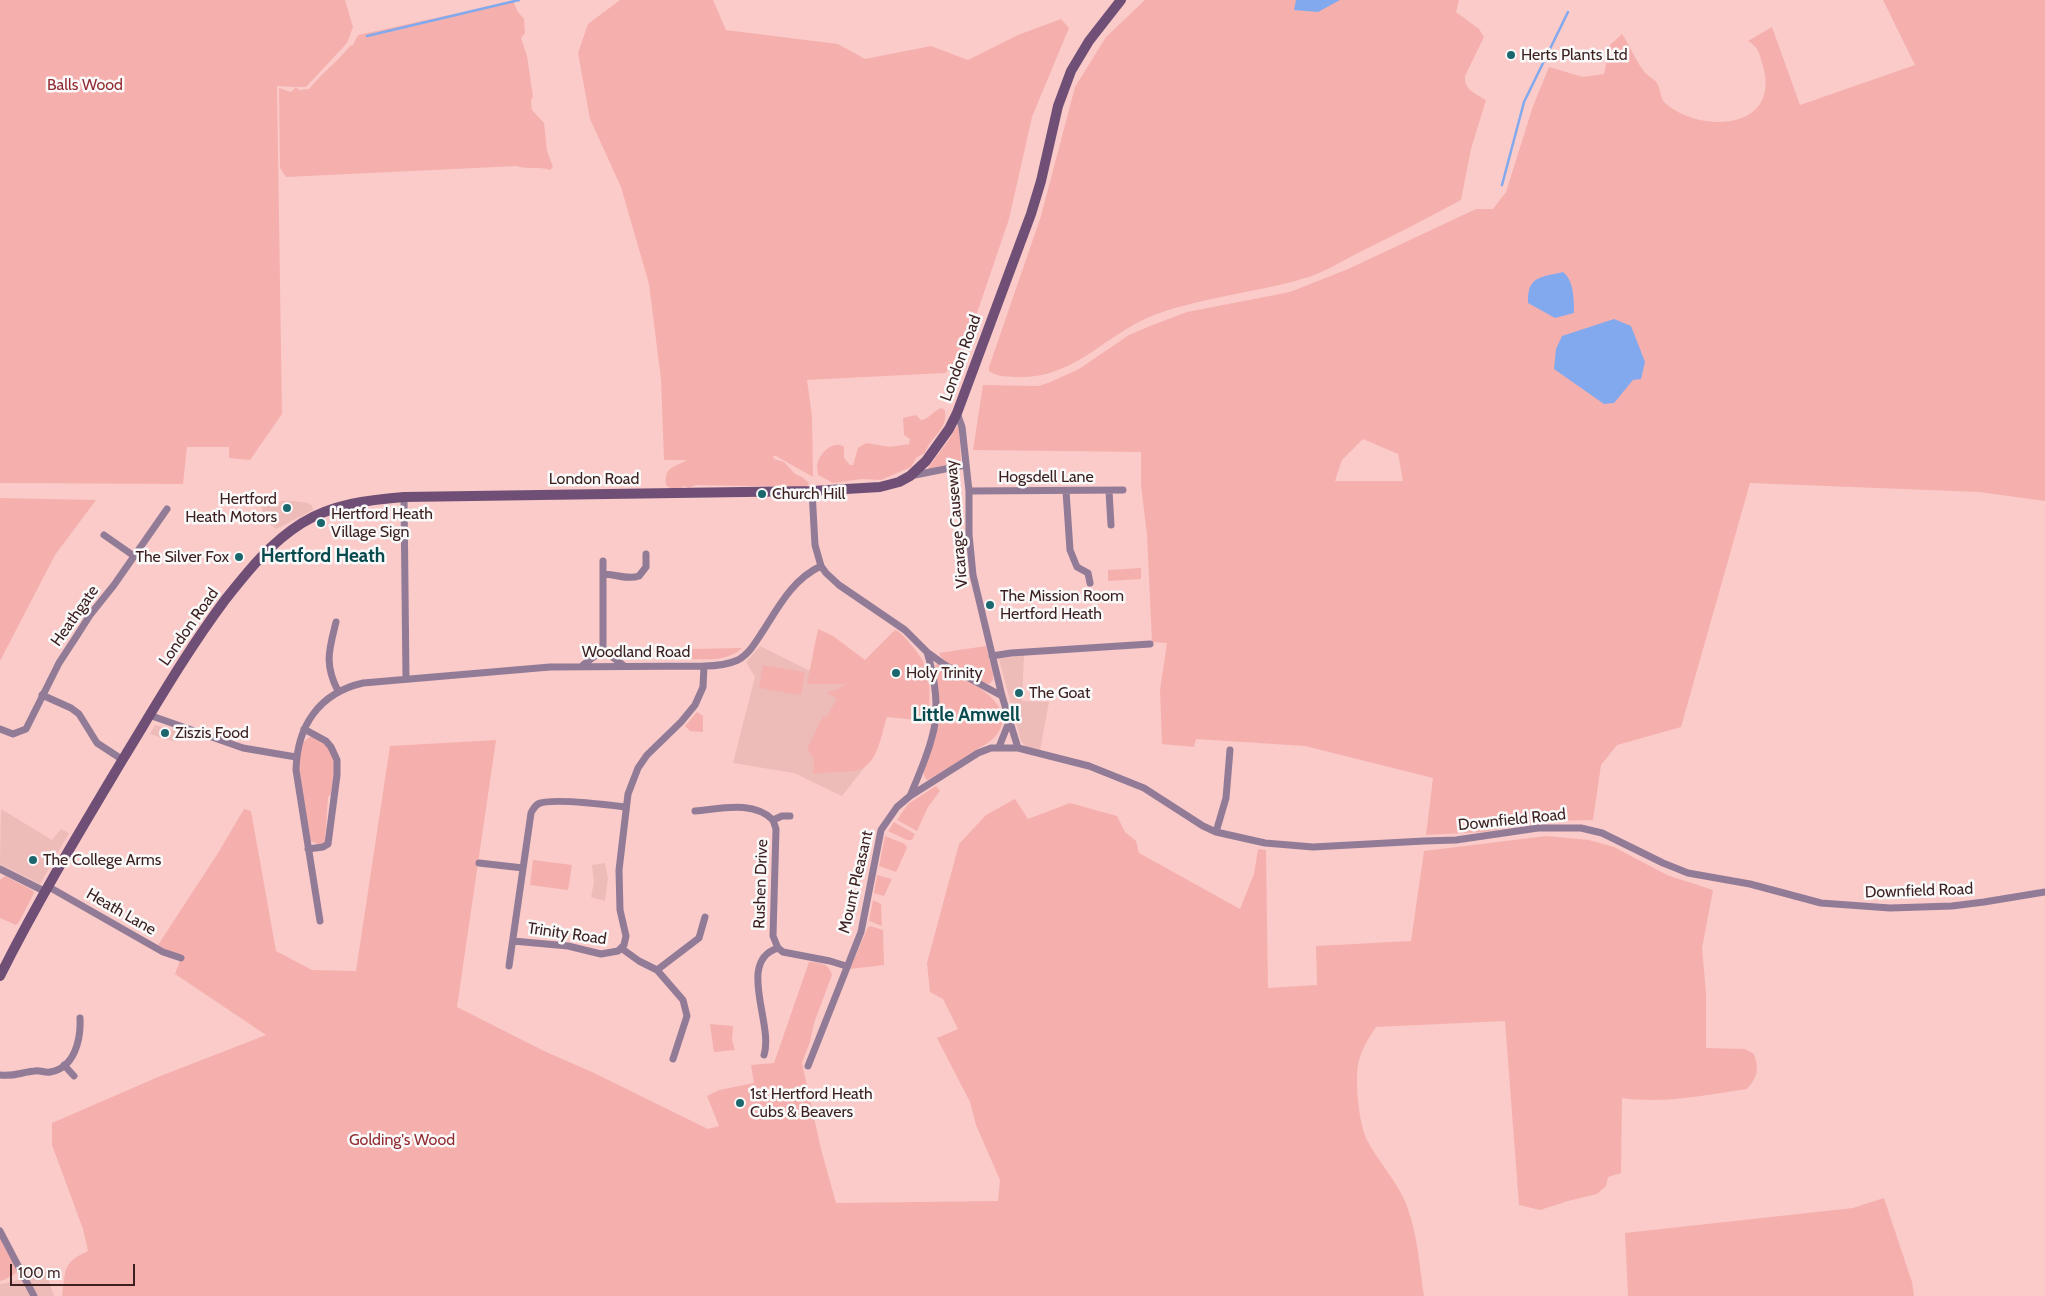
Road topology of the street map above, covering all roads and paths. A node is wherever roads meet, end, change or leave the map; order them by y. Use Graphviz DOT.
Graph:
graph roads {
  1 [pos="1121,0"];
  2 [pos="958,413"];
  3 [pos="965,465"];
  4 [pos="910,476"];
  5 [pos="1124,490"];
  6 [pos="812,491"];
  7 [pos="969,491"];
  8 [pos="1066,491"];
  9 [pos="1109,491"];
  10 [pos="404,497"];
  11 [pos="167,509"];
  12 [pos="1111,525"];
  13 [pos="104,535"];
  14 [pos="646,554"];
  15 [pos="134,556"];
  16 [pos="602,561"];
  17 [pos="820,566"];
  18 [pos="603,574"];
  19 [pos="1090,583"];
  20 [pos="336,622"];
  21 [pos="1150,644"];
  22 [pos="603,650"];
  23 [pos="927,652"];
  24 [pos="992,656"];
  25 [pos="583,665"];
  26 [pos="623,666"];
  27 [pos="704,666"];
  28 [pos="406,679"];
  29 [pos="338,691"];
  30 [pos="42,695"];
  31 [pos="1002,696"];
  32 [pos="149,716"];
  33 [pos="1009,722"];
  34 [pos="0,729"];
  35 [pos="304,729"];
  36 [pos="999,747"];
  37 [pos="1018,748"];
  38 [pos="1230,750"];
  39 [pos="296,757"];
  40 [pos="123,760"];
  41 [pos="910,796"];
  42 [pos="625,807"];
  43 [pos="695,811"];
  44 [pos="790,816"];
  45 [pos="773,820"];
  46 [pos="1216,832"];
  47 [pos="308,849"];
  48 [pos="479,862"];
  49 [pos="523,868"];
  50 [pos="0,869"];
  51 [pos="47,889"];
  52 [pos="2045,892"];
  53 [pos="705,917"];
  54 [pos="320,921"];
  55 [pos="513,940"];
  56 [pos="621,948"];
  57 [pos="778,948"];
  58 [pos="182,958"];
  59 [pos="509,966"];
  60 [pos="846,966"];
  61 [pos="657,970"];
  62 [pos="0,976"];
  63 [pos="80,1018"];
  64 [pos="764,1055"];
  65 [pos="673,1059"];
  66 [pos="64,1065"];
  67 [pos="808,1066"];
  68 [pos="0,1075"];
  69 [pos="74,1076"];
  70 [pos="0,1231"];
  71 [pos="34,1296"];
  1 -- 2 [label="main road, London Road"];
  2 -- 3 [label="street, Vicarage Causeway"];
  2 -- 4 [label="main road, London Road"];
  3 -- 4 [label="street"];
  3 -- 7 [label="street, Vicarage Causeway"];
  4 -- 6 [label="main road, London Road"];
  5 -- 9 [label="street, Hogsdell Lane"];
  6 -- 10 [label="main road, London Road"];
  6 -- 17 [label="street"];
  7 -- 8 [label="street, Hogsdell Lane"];
  7 -- 24 [label="street, Vicarage Causeway"];
  8 -- 9 [label="street, Hogsdell Lane"];
  8 -- 19 [label="street"];
  9 -- 12 [label="street"];
  10 -- 28 [label="street"];
  10 -- 32 [label="main road, London Road"];
  11 -- 15 [label="street, Heathgate"];
  13 -- 15 [label="street"];
  14 -- 18 [label="street"];
  15 -- 30 [label="street, Heathgate"];
  16 -- 18 [label="street"];
  17 -- 23 [label="street"];
  17 -- 27 [label="street, Woodland Road"];
  18 -- 22 [label="street"];
  20 -- 29 [label="street"];
  21 -- 24 [label="street"];
  22 -- 25 [label="street"];
  22 -- 26 [label="street"];
  23 -- 31 [label="street"];
  23 -- 41 [label="street, Mount Pleasant"];
  24 -- 31 [label="street, Vicarage Causeway"];
  25 -- 26 [label="street, Woodland Road"];
  25 -- 28 [label="street, Woodland Road"];
  26 -- 27 [label="street, Woodland Road"];
  27 -- 42 [label="street, Trinity Road"];
  28 -- 29 [label="street, Woodland Road"];
  29 -- 35 [label="street"];
  30 -- 34 [label="street, Heathgate"];
  30 -- 40 [label="street"];
  31 -- 33 [label="street, Vicarage Causeway"];
  32 -- 39 [label="street"];
  32 -- 40 [label="main road, London Road"];
  33 -- 36 [label="street"];
  33 -- 37 [label="street, Vicarage Causeway"];
  35 -- 39 [label="street"];
  35 -- 47 [label="street"];
  36 -- 37 [label="street, Downfield Road"];
  36 -- 41 [label="street, Mount Pleasant"];
  37 -- 46 [label="street, Downfield Road"];
  38 -- 46 [label="street"];
  39 -- 47 [label="street"];
  40 -- 51 [label="main road, London Road"];
  41 -- 60 [label="street, Mount Pleasant"];
  42 -- 49 [label="street, Trinity Road"];
  42 -- 56 [label="street, Trinity Road"];
  43 -- 45 [label="street, Rushen Drive"];
  44 -- 45 [label="street, Rushen Drive"];
  45 -- 57 [label="street, Rushen Drive"];
  46 -- 52 [label="street, Downfield Road"];
  47 -- 54 [label="street"];
  48 -- 49 [label="street"];
  49 -- 55 [label="street, Trinity Road"];
  50 -- 51 [label="street, Heath Lane"];
  51 -- 58 [label="street, Heath Lane"];
  51 -- 62 [label="main road, London Road"];
  53 -- 61 [label="street"];
  55 -- 56 [label="street, Trinity Road"];
  55 -- 59 [label="street, Trinity Road"];
  56 -- 61 [label="street"];
  57 -- 60 [label="street, Rushen Drive"];
  57 -- 64 [label="street, Rushen Drive"];
  60 -- 67 [label="street, Mount Pleasant"];
  61 -- 65 [label="street"];
  63 -- 66 [label="street"];
  66 -- 68 [label="street"];
  66 -- 69 [label="street"];
  70 -- 71 [label="street"];
}
